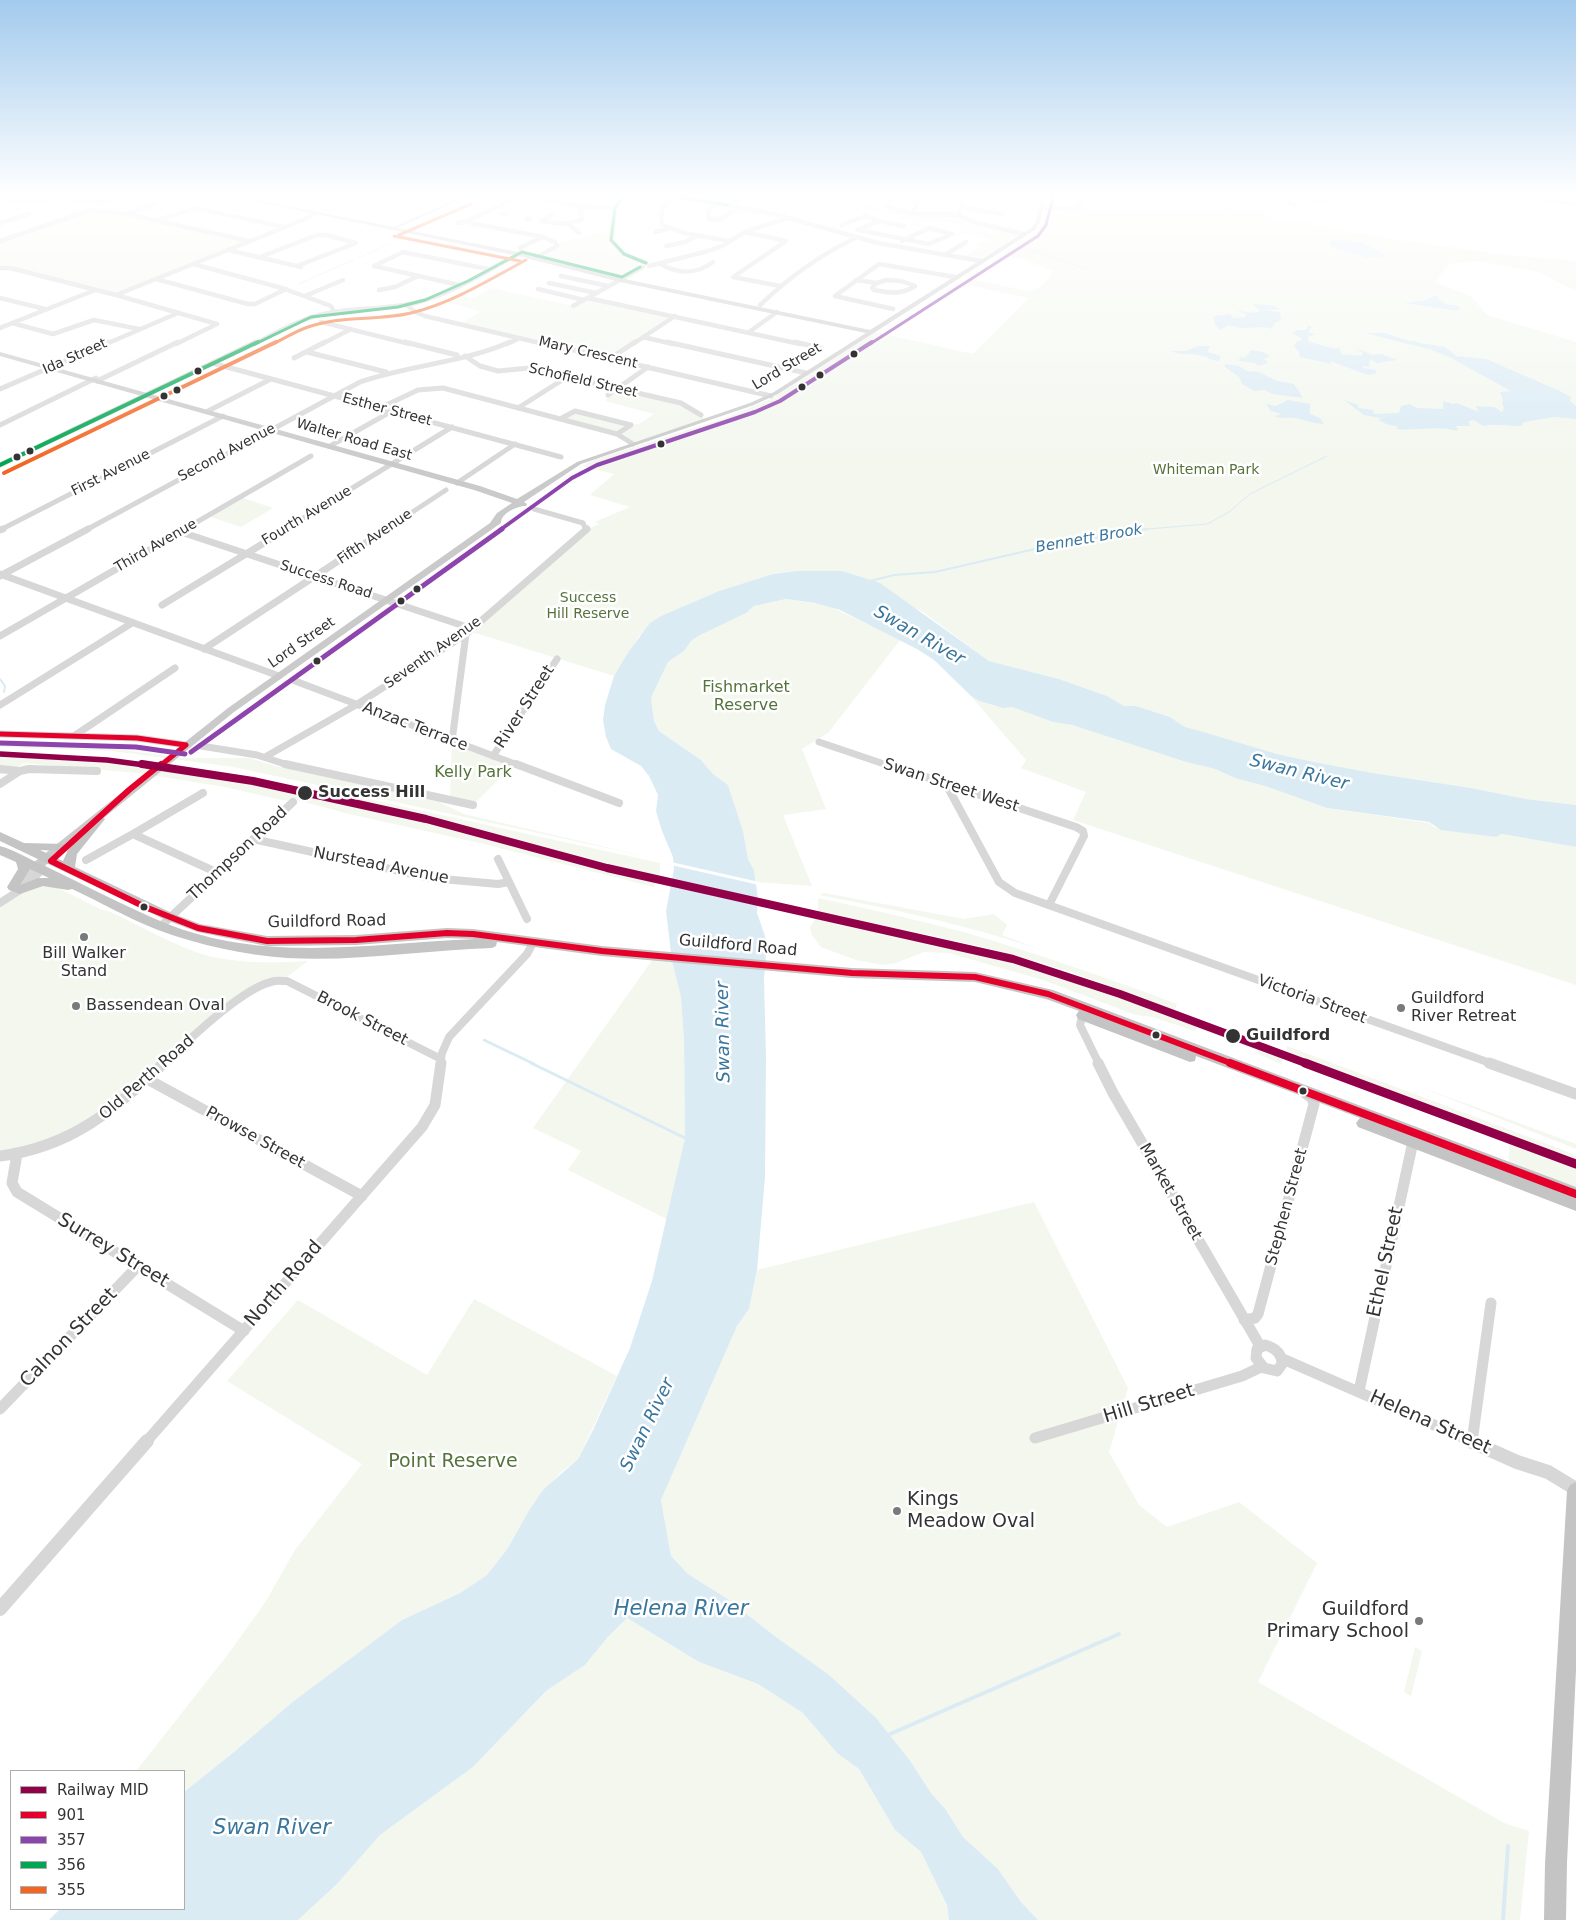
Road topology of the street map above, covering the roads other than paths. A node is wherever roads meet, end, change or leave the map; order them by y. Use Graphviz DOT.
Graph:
graph roads {
  1 [pos="78,286"];
  2 [pos="139,286"];
  3 [pos="180,286"];
  4 [pos="270,286"];
  5 [pos="330,286"];
  6 [pos="398,286"];
  7 [pos="456,286"];
  8 [pos="544,286"];
  9 [pos="561,286"];
  10 [pos="608,286"];
  11 [pos="657,286"];
  12 [pos="661,286"];
  13 [pos="780,286"];
  14 [pos="849,286"];
  15 [pos="876,286"];
  16 [pos="913,286"];
  17 [pos="942,286"];
  18 [pos="95,290"];
  19 [pos="286,290"];
  20 [pos="379,290"];
  21 [pos="596,293"];
  22 [pos="116,295"];
  23 [pos="305,296"];
  24 [pos="0,298"];
  25 [pos="586,299"];
  26 [pos="9,300"];
  27 [pos="0,304"];
  28 [pos="407,305"];
  29 [pos="760,305"];
  30 [pos="573,306"];
  31 [pos="45,309"];
  32 [pos="893,309"];
  33 [pos="178,312"];
  34 [pos="334,312"];
  35 [pos="777,312"];
  36 [pos="675,316"];
  37 [pos="321,322"];
  38 [pos="12,323"];
  39 [pos="0,328"];
  40 [pos="139,329"];
  41 [pos="351,329"];
  42 [pos="872,330"];
  43 [pos="749,332"];
  44 [pos="644,337"];
  45 [pos="520,338"];
  46 [pos="821,348"];
  47 [pos="307,352"];
  48 [pos="0,353"];
  49 [pos="463,356"];
  50 [pos="294,358"];
  51 [pos="610,358"];
  52 [pos="212,363"];
  53 [pos="52,367"];
  54 [pos="648,367"];
  55 [pos="387,372"];
  56 [pos="806,373"];
  57 [pos="567,377"];
  58 [pos="271,379"];
  59 [pos="97,380"];
  60 [pos="0,389"];
  61 [pos="616,389"];
  62 [pos="147,394"];
  63 [pos="608,395"];
  64 [pos="334,396"];
  65 [pos="771,396"];
  66 [pos="380,408"];
  67 [pos="518,408"];
  68 [pos="208,411"];
  69 [pos="392,411"];
  70 [pos="701,415"];
  71 [pos="223,416"];
  72 [pos="560,419"];
  73 [pos="0,425"];
  74 [pos="452,427"];
  75 [pos="271,430"];
  76 [pos="617,434"];
  77 [pos="515,444"];
  78 [pos="633,444"];
  79 [pos="330,446"];
  80 [pos="311,456"];
  81 [pos="562,457"];
  82 [pos="0,464"];
  83 [pos="393,464"];
  84 [pos="457,483"];
  85 [pos="446,490"];
  86 [pos="521,503"];
  87 [pos="534,509"];
  88 [pos="0,530"];
  89 [pos="180,532"];
  90 [pos="246,554"];
  91 [pos="1,575"];
  92 [pos="315,576"];
  93 [pos="66,598"];
  94 [pos="387,600"];
  95 [pos="162,605"];
  96 [pos="132,623"];
  97 [pos="466,634"];
  98 [pos="0,636"];
  99 [pos="204,649"];
  100 [pos="557,659"];
  101 [pos="175,668"];
  102 [pos="279,676"];
  103 [pos="295,681"];
  104 [pos="0,705"];
  105 [pos="356,705"];
  106 [pos="0,734"];
  107 [pos="73,736"];
  108 [pos="452,741"];
  109 [pos="819,742"];
  110 [pos="201,746"];
  111 [pos="182,748"];
  112 [pos="493,756"];
  113 [pos="265,757"];
  114 [pos="0,769"];
  115 [pos="20,771"];
  116 [pos="97,771"];
  117 [pos="0,784"];
  118 [pos="946,784"];
  119 [pos="129,790"];
  120 [pos="204,793"];
  121 [pos="293,802"];
  122 [pos="619,804"];
  123 [pos="473,805"];
  124 [pos="99,818"];
  125 [pos="133,834"];
  126 [pos="0,836"];
  127 [pos="253,839"];
  128 [pos="18,844"];
  129 [pos="60,847"];
  130 [pos="0,850"];
  131 [pos="498,859"];
  132 [pos="21,860"];
  133 [pos="86,860"];
  134 [pos="44,864"];
  135 [pos="70,870"];
  136 [pos="218,873"];
  137 [pos="509,882"];
  138 [pos="80,887"];
  139 [pos="16,888"];
  140 [pos="0,901"];
  141 [pos="1049,905"];
  142 [pos="527,919"];
  143 [pos="166,921"];
  144 [pos="529,943"];
  145 [pos="283,980"];
  146 [pos="1086,1012"];
  147 [pos="1130,1024"];
  148 [pos="1177,1052"];
  149 [pos="441,1059"];
  150 [pos="149,1080"];
  151 [pos="1301,1090"];
  152 [pos="1576,1094"];
  153 [pos="1314,1104"];
  154 [pos="1413,1138"];
  155 [pos="17,1154"];
  156 [pos="0,1156"];
  157 [pos="1576,1194"];
  158 [pos="362,1196"];
  159 [pos="1576,1204"];
  160 [pos="138,1266"];
  161 [pos="1491,1303"];
  162 [pos="1244,1320"];
  163 [pos="244,1331"];
  164 [pos="1260,1346"];
  165 [pos="1282,1360"];
  166 [pos="1262,1367"];
  167 [pos="1359,1391"];
  168 [pos="0,1409"];
  169 [pos="1035,1438"];
  170 [pos="1472,1442"];
  171 [pos="1576,1490"];
  172 [pos="0,1609"];
  173 [pos="1555,1920"];
  1 -- 18 [label="street"];
  2 -- 22 [label="street"];
  3 -- 19 [label="street"];
  4 -- 19 [label="street"];
  5 -- 23 [label="street"];
  6 -- 20 [label="street"];
  7 -- 28 [label="street"];
  8 -- 25 [label="street"];
  9 -- 21 [label="street"];
  10 -- 21 [label="street"];
  11 -- 35 [label="main road"];
  12 -- 29 [label="main road"];
  13 -- 29 [label="street"];
  14 -- 32 [label="street"];
  15 -- 16 [label="street"];
  17 -- 42 [label="main road, Lord Street"];
  18 -- 22 [label="street"];
  18 -- 31 [label="street"];
  19 -- 23 [label="street"];
  21 -- 25 [label="street"];
  22 -- 33 [label="street"];
  23 -- 34 [label="street"];
  24 -- 26 [label="street"];
  25 -- 30 [label="street"];
  25 -- 36 [label="street"];
  26 -- 27 [label="street"];
  26 -- 31 [label="street"];
  28 -- 34 [label="street"];
  28 -- 45 [label="street, Mary Crescent"];
  29 -- 42 [label="main road"];
  31 -- 38 [label="street"];
  33 -- 40 [label="street, Ida Street"];
  33 -- 59 [label="street"];
  34 -- 52 [label="street"];
  35 -- 42 [label="main road"];
  35 -- 43 [label="street"];
  36 -- 43 [label="street"];
  36 -- 44 [label="street"];
  37 -- 41 [label="street"];
  38 -- 39 [label="street"];
  38 -- 40 [label="street"];
  40 -- 53 [label="street, Ida Street"];
  41 -- 47 [label="street"];
  41 -- 49 [label="street"];
  42 -- 56 [label="main road, Lord Street"];
  43 -- 46 [label="street"];
  44 -- 51 [label="street"];
  44 -- 56 [label="street"];
  45 -- 49 [label="street, Second Avenue"];
  45 -- 51 [label="street, Mary Crescent"];
  47 -- 50 [label="street"];
  47 -- 55 [label="street"];
  48 -- 53 [label="main road, Walter Road East"];
  49 -- 55 [label="street, Second Avenue"];
  49 -- 57 [label="street, Schofield Street"];
  51 -- 54 [label="street, Mary Crescent"];
  52 -- 58 [label="street, Esther Street"];
  52 -- 62 [label="street"];
  53 -- 59 [label="main road, Walter Road East"];
  53 -- 60 [label="street, Ida Street"];
  54 -- 61 [label="street"];
  54 -- 65 [label="street, Mary Crescent"];
  55 -- 64 [label="street, Second Avenue"];
  56 -- 65 [label="main road, Lord Street"];
  57 -- 61 [label="street, Schofield Street"];
  57 -- 67 [label="street"];
  58 -- 64 [label="street, Esther Street"];
  58 -- 68 [label="street"];
  59 -- 62 [label="main road, Walter Road East"];
  59 -- 73 [label="street"];
  61 -- 63 [label="street"];
  61 -- 70 [label="street, Schofield Street"];
  62 -- 68 [label="main road, Walter Road East"];
  62 -- 82 [label="street"];
  64 -- 66 [label="street, Esther Street"];
  64 -- 75 [label="street, Second Avenue"];
  65 -- 78 [label="main road, Lord Street"];
  66 -- 67 [label="street"];
  66 -- 69 [label="street, Esther Street"];
  67 -- 72 [label="street"];
  68 -- 71 [label="main road, Walter Road East"];
  69 -- 74 [label="street, Esther Street"];
  69 -- 79 [label="street"];
  71 -- 75 [label="main road, Walter Road East"];
  71 -- 88 [label="street, First Avenue"];
  72 -- 76 [label="street"];
  72 -- 76 [label="street"];
  74 -- 77 [label="street, Esther Street"];
  74 -- 83 [label="street, Fourth Avenue"];
  75 -- 79 [label="main road, Walter Road East"];
  75 -- 91 [label="street, Second Avenue"];
  76 -- 78 [label="street"];
  77 -- 81 [label="street, Esther Street"];
  77 -- 84 [label="street"];
  78 -- 86 [label="main road, Lord Street"];
  79 -- 83 [label="main road, Walter Road East"];
  80 -- 89 [label="street, Third Avenue"];
  83 -- 84 [label="main road, Walter Road East"];
  83 -- 90 [label="street, Fourth Avenue"];
  84 -- 86 [label="main road, Walter Road East"];
  85 -- 92 [label="street, Fifth Avenue"];
  86 -- 94 [label="main road, Lord Street"];
  87 -- 97 [label="street, Seventh Avenue"];
  89 -- 90 [label="street, Success Road"];
  89 -- 93 [label="street, Third Avenue"];
  90 -- 92 [label="street, Success Road"];
  90 -- 95 [label="street, Fourth Avenue"];
  91 -- 93 [label="street"];
  92 -- 94 [label="street, Success Road"];
  92 -- 99 [label="street, Fifth Avenue"];
  93 -- 96 [label="street"];
  93 -- 98 [label="street, Third Avenue"];
  94 -- 97 [label="street, Success Road"];
  94 -- 102 [label="main road, Lord Street"];
  96 -- 99 [label="street"];
  96 -- 104 [label="street"];
  97 -- 105 [label="street, Seventh Avenue"];
  97 -- 108 [label="street"];
  99 -- 102 [label="street"];
  100 -- 112 [label="street, River Street"];
  101 -- 107 [label="street"];
  102 -- 111 [label="main road, Lord Street"];
  103 -- 105 [label="street, Anzac Terrace"];
  105 -- 108 [label="street, Anzac Terrace"];
  105 -- 113 [label="street, Seventh Avenue"];
  106 -- 107 [label="street"];
  107 -- 111 [label="street"];
  108 -- 112 [label="street, Anzac Terrace"];
  109 -- 118 [label="street, Swan Street West"];
  110 -- 113 [label="street"];
  111 -- 119 [label="main road, Lord Street"];
  112 -- 122 [label="street, Anzac Terrace"];
  113 -- 123 [label="street"];
  114 -- 115 [label="street"];
  115 -- 116 [label="street"];
  115 -- 117 [label="street"];
  118 -- 141 [label="street"];
  118 -- 141 [label="street, Swan Street West"];
  119 -- 124 [label="main road, Lord Street"];
  119 -- 129 [label="main road, Lord Street"];
  120 -- 125 [label="street"];
  121 -- 127 [label="street, Thompson Road"];
  124 -- 134 [label="main road, Lord Street"];
  124 -- 135 [label="highway"];
  125 -- 133 [label="street"];
  125 -- 136 [label="street"];
  126 -- 128 [label="highway, Guildford Road"];
  127 -- 136 [label="street, Thompson Road"];
  127 -- 137 [label="street, Nurstead Avenue"];
  128 -- 129 [label="highway"];
  128 -- 134 [label="highway, Guildford Road"];
  129 -- 134 [label="main road, Lord Street"];
  130 -- 132 [label="highway, Guildford Road"];
  131 -- 137 [label="street"];
  132 -- 134 [label="highway, Guildford Road"];
  132 -- 139 [label="highway"];
  134 -- 135 [label="highway, Guildford Road"];
  134 -- 138 [label="highway, Guildford Road"];
  134 -- 139 [label="street"];
  135 -- 143 [label="highway, Guildford Road"];
  136 -- 143 [label="street, Thompson Road"];
  137 -- 142 [label="street"];
  138 -- 139 [label="highway"];
  138 -- 143 [label="highway, Guildford Road"];
  139 -- 140 [label="street"];
  141 -- 152 [label="street, Victoria Street"];
  143 -- 144 [label="highway, Guildford Road"];
  144 -- 146 [label="highway, Guildford Road"];
  144 -- 149 [label="street, North Road"];
  145 -- 149 [label="street, Brook Street"];
  145 -- 150 [label="street, Old Perth Road"];
  146 -- 147 [label="highway"];
  146 -- 148 [label="highway"];
  146 -- 162 [label="street, Market Street"];
  147 -- 148 [label="highway"];
  147 -- 151 [label="highway"];
  148 -- 153 [label="highway"];
  149 -- 158 [label="street, North Road"];
  150 -- 155 [label="street, Old Perth Road"];
  150 -- 158 [label="street, Prowse Street"];
  151 -- 153 [label="street"];
  151 -- 154 [label="highway"];
  153 -- 154 [label="highway"];
  153 -- 162 [label="street, Stephen Street"];
  154 -- 157 [label="highway"];
  154 -- 159 [label="highway"];
  154 -- 167 [label="street, Ethel Street"];
  155 -- 156 [label="street, Old Perth Road"];
  155 -- 160 [label="street, Surrey Street"];
  158 -- 163 [label="street, North Road"];
  160 -- 163 [label="street, Surrey Street"];
  160 -- 168 [label="street, Calnon Street"];
  161 -- 170 [label="street"];
  162 -- 164 [label="street, Market Street"];
  163 -- 172 [label="street, North Road"];
  164 -- 165 [label="street"];
  164 -- 166 [label="street"];
  165 -- 166 [label="street"];
  165 -- 167 [label="street, Helena Street"];
  166 -- 169 [label="street, Hill Street"];
  167 -- 170 [label="street, Helena Street"];
  170 -- 171 [label="street, Helena Street"];
  171 -- 173 [label="highway"];
}
